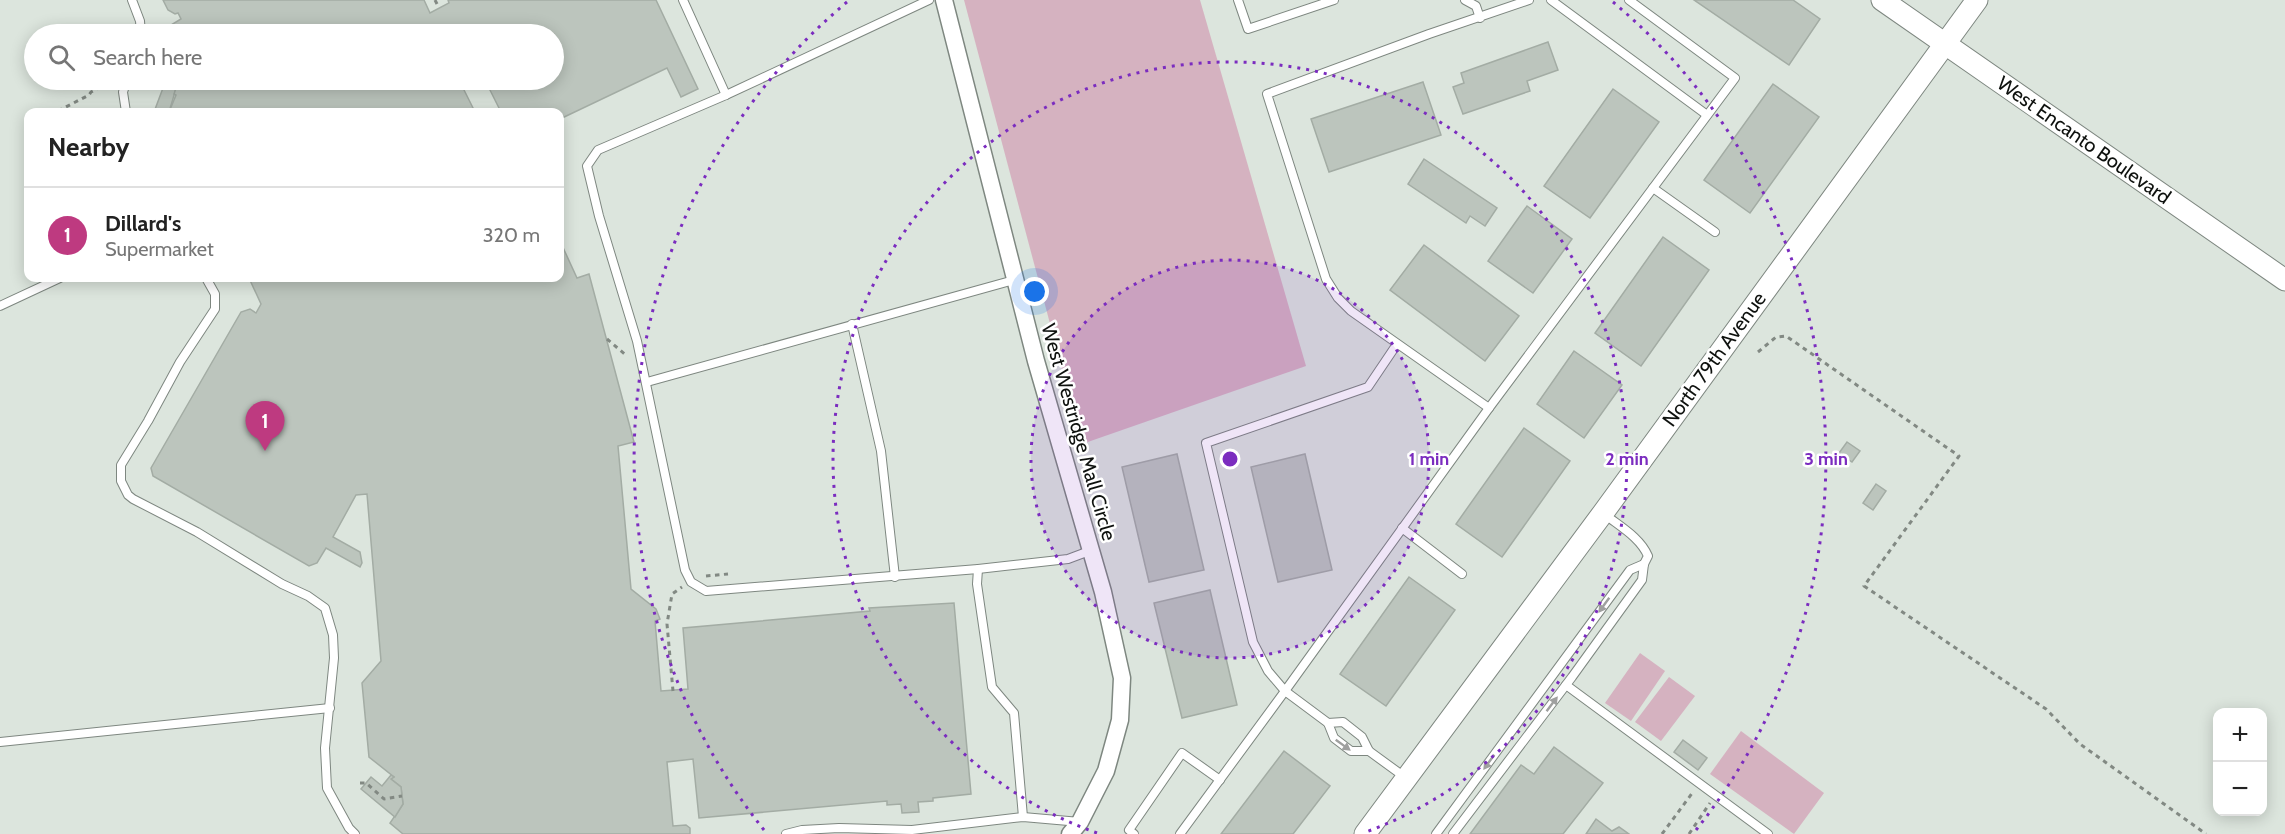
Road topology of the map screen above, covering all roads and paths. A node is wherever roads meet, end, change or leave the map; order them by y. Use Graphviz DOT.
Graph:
graph roads {
  1 [pos="132,0"];
  2 [pos="435,0"];
  3 [pos="683,0"];
  4 [pos="929,0"];
  5 [pos="944,0"];
  6 [pos="1238,0"];
  7 [pos="1334,0"];
  8 [pos="1465,0"];
  9 [pos="1529,0"];
  10 [pos="1551,0"];
  11 [pos="1629,0"];
  12 [pos="1882,0"];
  13 [pos="1977,0"];
  14 [pos="1477,3"];
  15 [pos="439,8"];
  16 [pos="1480,18"];
  17 [pos="140,24"];
  18 [pos="1945,44"];
  19 [pos="95,90"];
  20 [pos="124,90"];
  21 [pos="726,95"];
  22 [pos="64,108"];
  23 [pos="125,108"];
  24 [pos="1707,115"];
  25 [pos="1653,188"];
  26 [pos="1715,232"];
  27 [pos="2285,279"];
  28 [pos="1014,280"];
  29 [pos="51,282"];
  30 [pos="208,282"];
  31 [pos="0,306"];
  32 [pos="852,324"];
  33 [pos="607,339"];
  34 [pos="1397,344"];
  35 [pos="1758,352"];
  36 [pos="629,357"];
  37 [pos="647,382"];
  38 [pos="1489,408"];
  39 [pos="1603,513"];
  40 [pos="1402,528"];
  41 [pos="1092,550"];
  42 [pos="1644,564"];
  43 [pos="978,569"];
  44 [pos="1462,574"];
  45 [pos="895,577"];
  46 [pos="672,594"];
  47 [pos="1566,685"];
  48 [pos="673,691"];
  49 [pos="1285,691"];
  50 [pos="330,708"];
  51 [pos="1328,723"];
  52 [pos="0,742"];
  53 [pos="1369,752"];
  54 [pos="1406,778"];
  55 [pos="1220,780"];
  56 [pos="360,783"];
  57 [pos="1700,783"];
  58 [pos="1716,795"];
  59 [pos="402,796"];
  60 [pos="1023,817"];
  61 [pos="1075,828"];
  62 [pos="355,834"];
  63 [pos="786,834"];
  64 [pos="1134,834"];
  65 [pos="1180,834"];
  66 [pos="1365,834"];
  67 [pos="1436,834"];
  68 [pos="1453,834"];
  69 [pos="1662,834"];
  70 [pos="1689,834"];
  71 [pos="1768,834"];
  72 [pos="2206,834"];
  1 -- 17 [label="lane"];
  2 -- 15 [label="path"];
  3 -- 21 [label="lane"];
  4 -- 21 [label="lane"];
  5 -- 28 [label="street, West Westridge Mall Circle"];
  6 -- 7 [label="lane"];
  8 -- 14 [label="lane"];
  9 -- 16 [label="lane"];
  10 -- 24 [label="lane"];
  11 -- 24 [label="lane"];
  12 -- 18 [label="street, West Encanto Boulevard"];
  13 -- 18 [label="street, North 79th Avenue"];
  14 -- 16 [label="lane"];
  16 -- 34 [label="lane"];
  18 -- 27 [label="street, West Encanto Boulevard"];
  18 -- 39 [label="street, North 79th Avenue"];
  19 -- 22 [label="path"];
  20 -- 23 [label="lane"];
  21 -- 37 [label="lane"];
  24 -- 25 [label="lane"];
  25 -- 26 [label="lane"];
  25 -- 38 [label="lane"];
  28 -- 32 [label="lane"];
  28 -- 41 [label="street, West Westridge Mall Circle"];
  29 -- 31 [label="lane"];
  30 -- 50 [label="lane"];
  32 -- 37 [label="lane"];
  32 -- 45 [label="lane"];
  33 -- 36 [label="path"];
  34 -- 38 [label="lane"];
  34 -- 49 [label="lane"];
  35 -- 72 [label="path"];
  37 -- 45 [label="lane"];
  38 -- 40 [label="lane"];
  39 -- 42 [label="lane"];
  39 -- 54 [label="street, North 79th Avenue"];
  40 -- 44 [label="lane"];
  40 -- 49 [label="lane"];
  41 -- 43 [label="lane"];
  41 -- 61 [label="street, West Westridge Mall Circle"];
  42 -- 47 [label="lane"];
  42 -- 67 [label="lane, one-way"];
  43 -- 45 [label="lane"];
  43 -- 60 [label="lane"];
  46 -- 48 [label="path"];
  47 -- 57 [label="lane"];
  68 -- 47 [label="lane, one-way"];
  49 -- 51 [label="lane"];
  49 -- 55 [label="lane"];
  50 -- 52 [label="lane"];
  50 -- 62 [label="lane"];
  51 -- 53 [label="lane"];
  51 -- 53 [label="lane, one-way"];
  53 -- 54 [label="lane"];
  54 -- 66 [label="street, North 79th Avenue"];
  55 -- 64 [label="lane"];
  55 -- 65 [label="lane"];
  56 -- 59 [label="path"];
  57 -- 58 [label="lane"];
  57 -- 69 [label="path"];
  58 -- 70 [label="path"];
  58 -- 71 [label="lane"];
  60 -- 61 [label="lane"];
  60 -- 63 [label="lane"];
}
